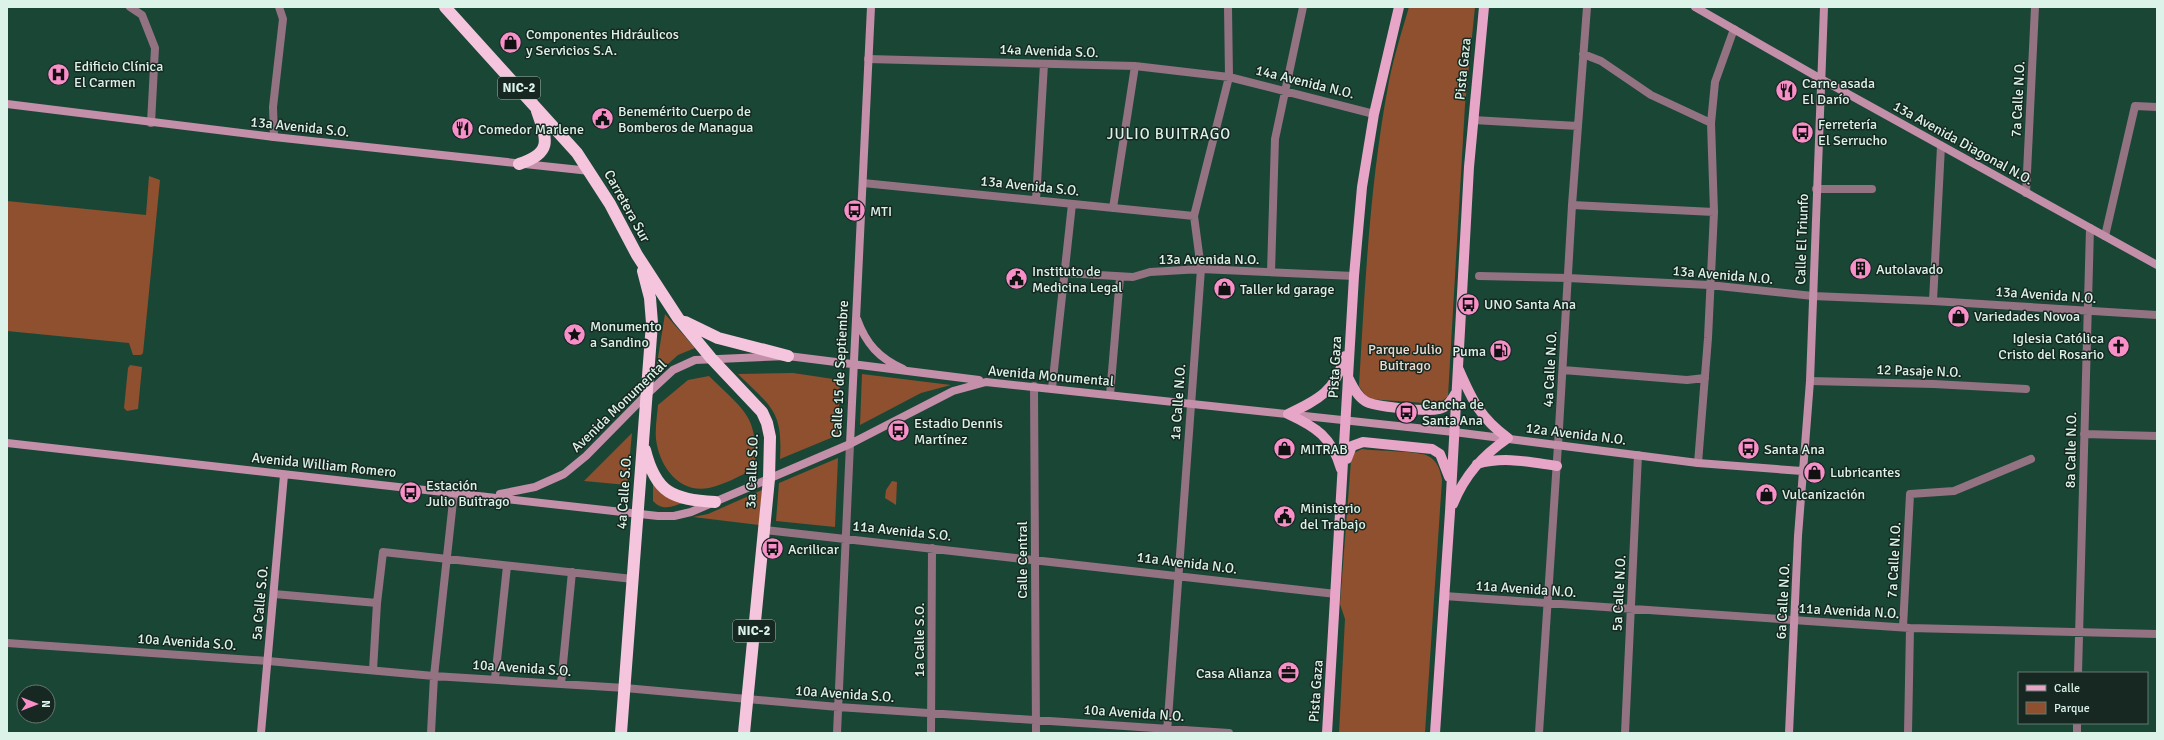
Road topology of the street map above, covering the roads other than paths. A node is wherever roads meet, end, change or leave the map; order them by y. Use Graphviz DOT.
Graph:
graph roads {
  1 [pos="130,7"];
  2 [pos="279,7"];
  3 [pos="445,7"];
  4 [pos="871,7"];
  5 [pos="1228,7"];
  6 [pos="1303,7"];
  7 [pos="1399,7"];
  8 [pos="1484,7"];
  9 [pos="1587,7"];
  10 [pos="1696,7"];
  11 [pos="1824,7"];
  12 [pos="2035,7"];
  13 [pos="1734,29"];
  14 [pos="1583,54"];
  15 [pos="868,59"];
  16 [pos="1044,64"];
  17 [pos="1135,66"];
  18 [pos="1229,77"];
  19 [pos="1820,79"];
  20 [pos="1285,91"];
  21 [pos="7,104"];
  22 [pos="534,105"];
  23 [pos="2157,107"];
  24 [pos="1374,114"];
  25 [pos="1473,120"];
  26 [pos="152,123"];
  27 [pos="1711,123"];
  28 [pos="1578,126"];
  29 [pos="274,138"];
  30 [pos="1941,146"];
  31 [pos="519,164"];
  32 [pos="590,171"];
  33 [pos="863,183"];
  34 [pos="1816,189"];
  35 [pos="1872,189"];
  36 [pos="2026,193"];
  37 [pos="1036,200"];
  38 [pos="1072,204"];
  39 [pos="1572,205"];
  40 [pos="1113,208"];
  41 [pos="1714,212"];
  42 [pos="1194,216"];
  43 [pos="2090,228"];
  44 [pos="2105,236"];
  45 [pos="637,255"];
  46 [pos="2157,265"];
  47 [pos="1201,269"];
  48 [pos="1271,272"];
  49 [pos="1064,273"];
  50 [pos="1354,276"];
  51 [pos="1479,276"];
  52 [pos="1120,277"];
  53 [pos="1568,278"];
  54 [pos="1709,285"];
  55 [pos="1813,296"];
  56 [pos="1933,301"];
  57 [pos="2087,311"];
  58 [pos="856,314"];
  59 [pos="2157,316"];
  60 [pos="678,318"];
  61 [pos="1350,339"];
  62 [pos="788,356"];
  63 [pos="711,358"];
  64 [pos="854,365"];
  65 [pos="1458,367"];
  66 [pos="1563,370"];
  67 [pos="913,372"];
  68 [pos="1348,377"];
  69 [pos="1705,378"];
  70 [pos="1810,381"];
  71 [pos="986,382"];
  72 [pos="1034,386"];
  73 [pos="1052,388"];
  74 [pos="2026,389"];
  75 [pos="1456,393"];
  76 [pos="1110,395"];
  77 [pos="645,396"];
  78 [pos="1191,404"];
  79 [pos="1288,414"];
  80 [pos="1346,420"];
  81 [pos="1454,432"];
  82 [pos="2084,434"];
  83 [pos="2157,436"];
  84 [pos="1508,438"];
  85 [pos="643,439"];
  86 [pos="7,443"];
  87 [pos="850,444"];
  88 [pos="1558,445"];
  89 [pos="1638,455"];
  90 [pos="2030,459"];
  91 [pos="1698,463"];
  92 [pos="1477,464"];
  93 [pos="1557,466"];
  94 [pos="1802,471"];
  95 [pos="284,474"];
  96 [pos="1343,475"];
  97 [pos="769,479"];
  98 [pos="1451,485"];
  99 [pos="454,492"];
  100 [pos="479,495"];
  101 [pos="714,502"];
  102 [pos="1450,512"];
  103 [pos="637,514"];
  104 [pos="765,530"];
  105 [pos="846,538"];
  106 [pos="932,548"];
  107 [pos="448,559"];
  108 [pos="1035,559"];
  109 [pos="507,566"];
  110 [pos="572,572"];
  111 [pos="1178,575"];
  112 [pos="632,579"];
  113 [pos="274,594"];
  114 [pos="1336,594"];
  115 [pos="1444,596"];
  116 [pos="377,603"];
  117 [pos="1547,603"];
  118 [pos="1632,610"];
  119 [pos="1795,621"];
  120 [pos="1906,628"];
  121 [pos="2080,631"];
  122 [pos="2157,634"];
  123 [pos="7,643"];
  124 [pos="268,660"];
  125 [pos="373,670"];
  126 [pos="2078,672"];
  127 [pos="434,676"];
  128 [pos="495,679"];
  129 [pos="561,684"];
  130 [pos="624,688"];
  131 [pos="747,699"];
  132 [pos="838,707"];
  133 [pos="931,713"];
  134 [pos="1036,719"];
  135 [pos="1167,731"];
  136 [pos="261,733"];
  137 [pos="431,733"];
  138 [pos="621,733"];
  139 [pos="744,733"];
  140 [pos="837,733"];
  141 [pos="931,733"];
  142 [pos="1036,733"];
  143 [pos="1229,733"];
  144 [pos="1327,733"];
  145 [pos="1435,733"];
  146 [pos="1539,733"];
  147 [pos="1625,733"];
  148 [pos="1789,733"];
  149 [pos="1908,733"];
  1 -- 26 [label="street"];
  2 -- 29 [label="street"];
  3 -- 22 [label="highway, NIC-2"];
  4 -- 15 [label="main road, Calle 15 de Septiembre"];
  5 -- 18 [label="street, 1a Calle N.O."];
  6 -- 20 [label="street"];
  7 -- 24 [label="main road, Pista Gaza"];
  8 -- 25 [label="main road, Pista Gaza"];
  9 -- 14 [label="street, 4a Calle N.O."];
  10 -- 13 [label="main road, 13a Avenida Diagonal N.O."];
  11 -- 19 [label="main road, Calle El Triunfo"];
  12 -- 36 [label="street, 7a Calle N.O."];
  13 -- 19 [label="main road, 13a Avenida Diagonal N.O."];
  13 -- 27 [label="street"];
  14 -- 27 [label="street"];
  14 -- 28 [label="street, 4a Calle N.O."];
  15 -- 16 [label="street, 14a Avenida S.O."];
  15 -- 33 [label="main road, Calle 15 de Septiembre"];
  16 -- 17 [label="street, 14a Avenida S.O."];
  16 -- 37 [label="street"];
  17 -- 18 [label="street, 14a Avenida S.O."];
  17 -- 40 [label="street"];
  18 -- 20 [label="street, 14a Avenida N.O."];
  18 -- 42 [label="street, 1a Calle N.O."];
  19 -- 30 [label="main road, 13a Avenida Diagonal N.O."];
  19 -- 34 [label="main road, Calle El Triunfo"];
  20 -- 24 [label="street, 14a Avenida N.O."];
  20 -- 48 [label="street"];
  21 -- 26 [label="main road, 13a Avenida S.O."];
  22 -- 31 [label="highway"];
  22 -- 32 [label="highway, NIC-2"];
  23 -- 44 [label="street"];
  24 -- 50 [label="main road, Pista Gaza"];
  25 -- 28 [label="street"];
  25 -- 65 [label="main road, Pista Gaza"];
  26 -- 29 [label="main road, 13a Avenida S.O."];
  27 -- 41 [label="street"];
  28 -- 39 [label="street, 4a Calle N.O."];
  29 -- 31 [label="main road, 13a Avenida S.O."];
  30 -- 36 [label="main road, 13a Avenida Diagonal N.O."];
  30 -- 56 [label="street"];
  31 -- 32 [label="main road, 13a Avenida S.O."];
  32 -- 45 [label="highway, Carretera Sur / NIC-2"];
  33 -- 37 [label="street, 13a Avenida S.O."];
  33 -- 58 [label="main road, Calle 15 de Septiembre"];
  34 -- 35 [label="street"];
  34 -- 55 [label="main road, Calle El Triunfo"];
  36 -- 43 [label="main road, 13a Avenida Diagonal N.O."];
  37 -- 38 [label="street, 13a Avenida S.O."];
  38 -- 40 [label="street, 13a Avenida S.O."];
  38 -- 49 [label="street"];
  39 -- 41 [label="street"];
  39 -- 53 [label="street, 4a Calle N.O."];
  40 -- 42 [label="street, 13a Avenida S.O."];
  41 -- 54 [label="street"];
  42 -- 47 [label="street, 1a Calle N.O."];
  43 -- 44 [label="main road, 13a Avenida Diagonal N.O."];
  43 -- 57 [label="street, 8a Calle N.O."];
  44 -- 46 [label="main road, 13a Avenida Diagonal N.O."];
  45 -- 60 [label="highway, 3a Calle S.O. / NIC-2"];
  45 -- 77 [label="highway, 4a Calle S.O. / NIC-2"];
  47 -- 48 [label="street, 13a Avenida N.O."];
  47 -- 52 [label="street, 13a Avenida N.O."];
  47 -- 78 [label="street, 1a Calle N.O."];
  48 -- 50 [label="street, 13a Avenida N.O."];
  49 -- 52 [label="street, 13a Avenida N.O."];
  49 -- 73 [label="street"];
  50 -- 61 [label="main road, Pista Gaza"];
  51 -- 53 [label="street, 13a Avenida N.O."];
  52 -- 76 [label="street"];
  53 -- 54 [label="street, 13a Avenida N.O."];
  53 -- 66 [label="street, 4a Calle N.O."];
  54 -- 55 [label="street, 13a Avenida N.O."];
  54 -- 69 [label="street"];
  55 -- 56 [label="street, 13a Avenida N.O."];
  55 -- 70 [label="main road, Calle El Triunfo"];
  56 -- 57 [label="street, 13a Avenida N.O."];
  57 -- 59 [label="street, 13a Avenida N.O."];
  57 -- 82 [label="street, 8a Calle N.O."];
  58 -- 64 [label="main road, Calle 15 de Septiembre"];
  58 -- 67 [label="main road"];
  60 -- 62 [label="highway"];
  60 -- 63 [label="highway, 3a Calle S.O. / NIC-2"];
  61 -- 68 [label="main road, Pista Gaza"];
  61 -- 79 [label="main road"];
  62 -- 63 [label="main road, Avenida Monumental"];
  62 -- 64 [label="main road, Avenida Monumental"];
  63 -- 77 [label="main road, Avenida Monumental"];
  63 -- 97 [label="highway, 3a Calle S.O. / NIC-2"];
  64 -- 67 [label="main road, Avenida Monumental"];
  64 -- 87 [label="main road, Calle 15 de Septiembre"];
  65 -- 75 [label="main road, Pista Gaza"];
  65 -- 84 [label="main road"];
  66 -- 69 [label="street"];
  66 -- 88 [label="street, 4a Calle N.O."];
  67 -- 71 [label="main road"];
  68 -- 75 [label="main road"];
  68 -- 80 [label="main road, Pista Gaza"];
  69 -- 91 [label="street"];
  70 -- 74 [label="street, 12 Pasaje N.O."];
  70 -- 94 [label="main road, Calle El Triunfo"];
  71 -- 72 [label="main road, Avenida Monumental"];
  71 -- 87 [label="main road, Avenida Monumental"];
  72 -- 73 [label="main road, Avenida Monumental"];
  72 -- 108 [label="street, Calle Central"];
  73 -- 76 [label="main road, Avenida Monumental"];
  75 -- 81 [label="main road, Pista Gaza"];
  76 -- 78 [label="main road, Avenida Monumental"];
  77 -- 85 [label="highway, 4a Calle S.O. / NIC-2"];
  77 -- 100 [label="main road, Avenida Monumental"];
  78 -- 79 [label="main road, Avenida Monumental"];
  78 -- 111 [label="street, 1a Calle N.O."];
  79 -- 80 [label="main road, Avenida Monumental"];
  79 -- 96 [label="main road"];
  80 -- 81 [label="main road, 12a Avenida N.O."];
  80 -- 96 [label="main road, Pista Gaza"];
  81 -- 84 [label="main road, 12a Avenida N.O."];
  81 -- 98 [label="main road, Pista Gaza"];
  82 -- 83 [label="street"];
  82 -- 121 [label="street, 8a Calle N.O."];
  84 -- 88 [label="main road, 12a Avenida N.O."];
  84 -- 92 [label="main road"];
  85 -- 101 [label="highway"];
  85 -- 103 [label="highway, 4a Calle S.O. / NIC-2"];
  86 -- 95 [label="main road, Avenida William Romero"];
  87 -- 97 [label="main road, Avenida Monumental"];
  87 -- 105 [label="street, Calle 15 de Septiembre"];
  88 -- 89 [label="main road, 12a Avenida N.O."];
  88 -- 93 [label="street, 4a Calle N.O."];
  89 -- 91 [label="main road, 12a Avenida N.O."];
  89 -- 118 [label="street, 5a Calle N.O."];
  90 -- 120 [label="street, 7a Calle N.O."];
  91 -- 94 [label="main road, 12a Avenida N.O."];
  92 -- 93 [label="main road"];
  92 -- 102 [label="main road"];
  93 -- 117 [label="street, 4a Calle N.O."];
  94 -- 119 [label="main road, 6a Calle N.O."];
  95 -- 99 [label="main road, Avenida William Romero"];
  95 -- 113 [label="main road, 5a Calle S.O."];
  96 -- 98 [label="main road"];
  96 -- 114 [label="main road, Pista Gaza"];
  97 -- 101 [label="main road, Avenida Monumental"];
  97 -- 104 [label="highway, 3a Calle S.O. / NIC-2"];
  98 -- 102 [label="main road, Pista Gaza"];
  99 -- 100 [label="main road, Avenida William Romero"];
  99 -- 107 [label="street"];
  100 -- 103 [label="main road, Avenida William Romero"];
  101 -- 103 [label="main road, Avenida Monumental"];
  102 -- 115 [label="main road, Pista Gaza"];
  103 -- 112 [label="highway, 4a Calle S.O. / NIC-2"];
  104 -- 105 [label="street, 11a Avenida S.O."];
  104 -- 131 [label="highway, 3a Calle S.O. / NIC-2"];
  105 -- 106 [label="street, 11a Avenida S.O."];
  105 -- 132 [label="street, Calle 15 de Septiembre"];
  106 -- 108 [label="street, 11a Avenida S.O."];
  106 -- 133 [label="street, 1a Calle S.O."];
  107 -- 109 [label="street"];
  107 -- 116 [label="street"];
  107 -- 127 [label="street"];
  108 -- 111 [label="street, 11a Avenida N.O."];
  108 -- 134 [label="street, Calle Central"];
  109 -- 110 [label="street"];
  109 -- 128 [label="street"];
  110 -- 112 [label="street"];
  110 -- 129 [label="street"];
  111 -- 114 [label="street, 11a Avenida N.O."];
  111 -- 135 [label="street, 1a Calle N.O."];
  112 -- 130 [label="highway, 4a Calle S.O. / NIC-2"];
  113 -- 116 [label="street"];
  113 -- 124 [label="main road, 5a Calle S.O."];
  114 -- 144 [label="main road, Pista Gaza"];
  115 -- 117 [label="street, 11a Avenida N.O."];
  115 -- 145 [label="main road, Pista Gaza"];
  116 -- 125 [label="street"];
  117 -- 118 [label="street, 11a Avenida N.O."];
  117 -- 146 [label="street, 4a Calle N.O."];
  118 -- 119 [label="street, 11a Avenida N.O."];
  118 -- 147 [label="street, 5a Calle N.O."];
  119 -- 120 [label="street, 11a Avenida N.O."];
  119 -- 148 [label="main road, 6a Calle N.O."];
  120 -- 121 [label="street, 11a Avenida N.O."];
  120 -- 149 [label="street, 7a Calle N.O."];
  121 -- 122 [label="street, 11a Avenida N.O."];
  121 -- 126 [label="street, 8a Calle N.O."];
  123 -- 124 [label="street, 10a Avenida S.O."];
  124 -- 125 [label="street, 10a Avenida S.O."];
  124 -- 136 [label="main road, 5a Calle S.O."];
  125 -- 127 [label="street, 10a Avenida S.O."];
  127 -- 128 [label="street, 10a Avenida S.O."];
  127 -- 137 [label="street"];
  128 -- 129 [label="street, 10a Avenida S.O."];
  129 -- 130 [label="street, 10a Avenida S.O."];
  130 -- 131 [label="street, 10a Avenida S.O."];
  130 -- 138 [label="highway, 4a Calle S.O. / NIC-2"];
  131 -- 132 [label="street, 10a Avenida S.O."];
  131 -- 139 [label="highway, 3a Calle S.O. / NIC-2"];
  132 -- 133 [label="street, 10a Avenida S.O."];
  132 -- 140 [label="street, Calle 15 de Septiembre"];
  133 -- 134 [label="street, 10a Avenida S.O."];
  133 -- 141 [label="street, 1a Calle S.O."];
  134 -- 135 [label="street, 10a Avenida N.O."];
  134 -- 142 [label="street, Calle Central"];
  135 -- 143 [label="street, 10a Avenida N.O."];
}
